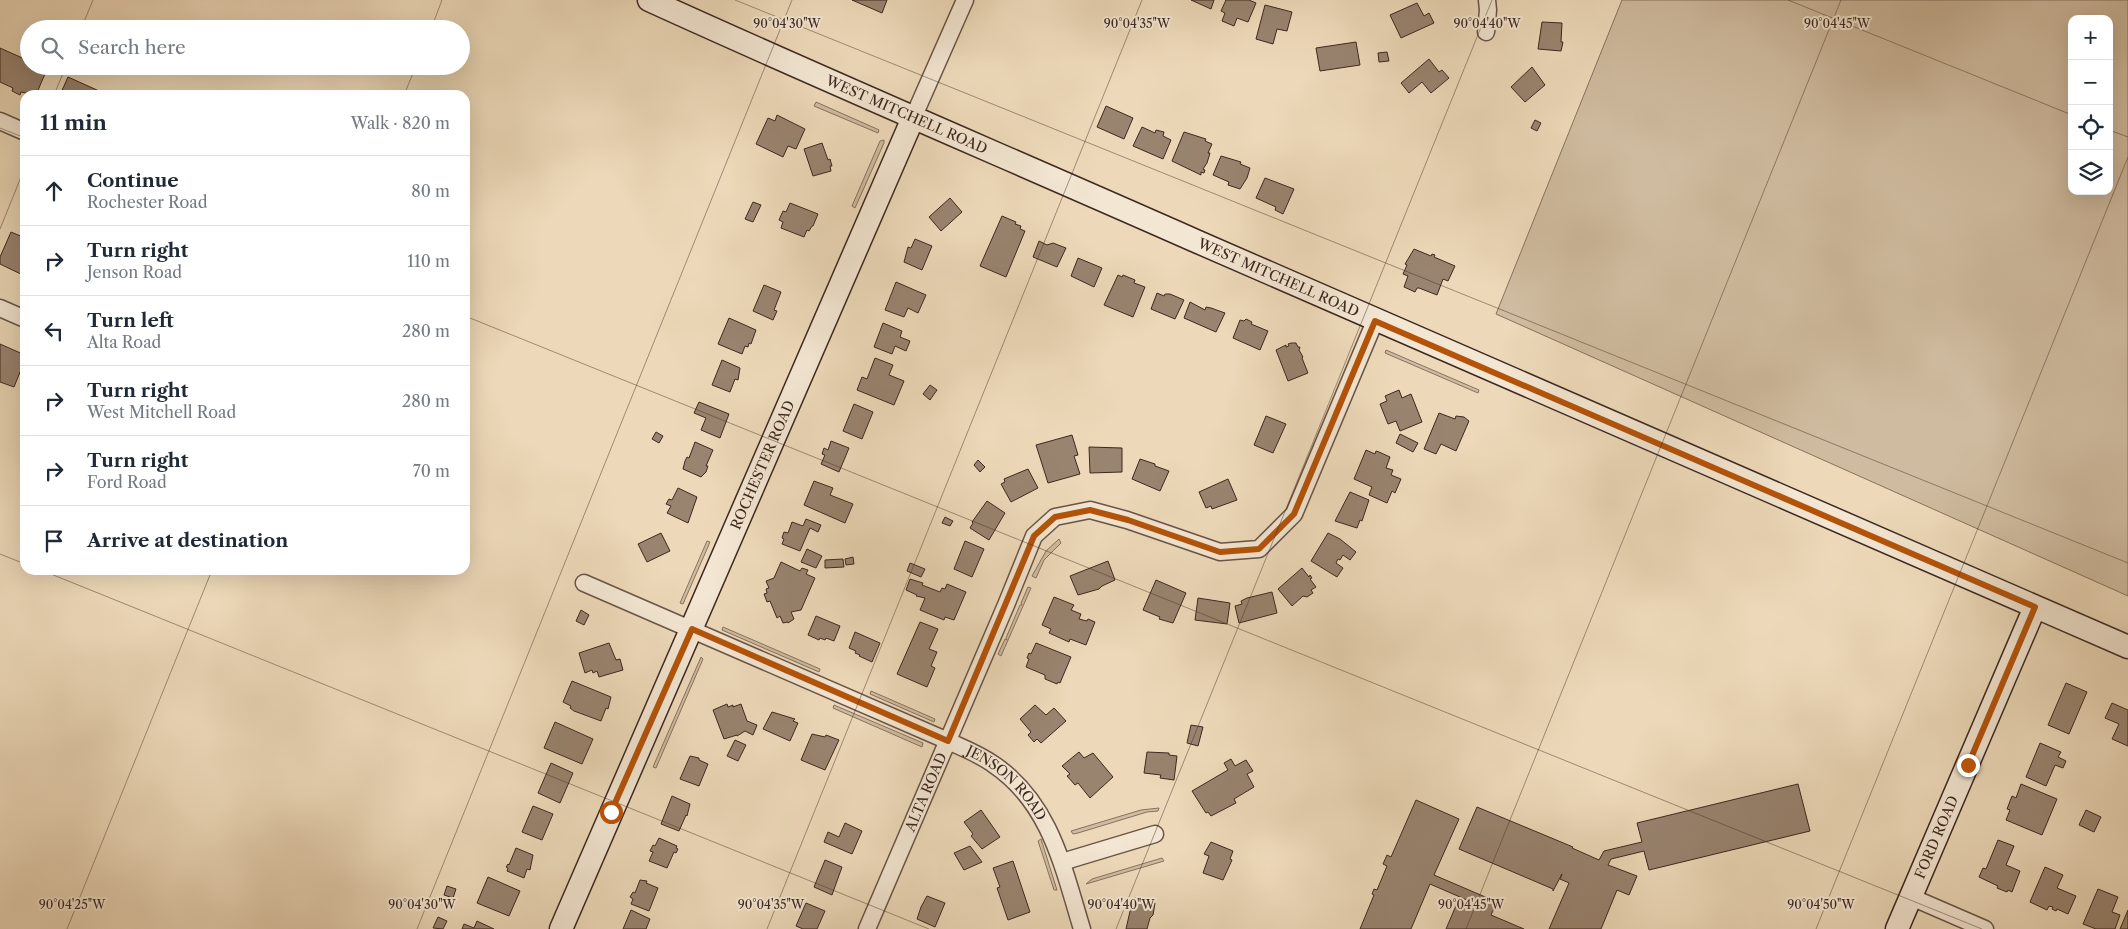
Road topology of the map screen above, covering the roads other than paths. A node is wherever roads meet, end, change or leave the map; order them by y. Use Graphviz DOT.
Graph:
graph roads {
  1 [pos="649,0"];
  2 [pos="965,0"];
  3 [pos="1487,0"];
  4 [pos="1486,32"];
  5 [pos="913,118"];
  6 [pos="0,121"];
  7 [pos="20,130"];
  8 [pos="0,308"];
  9 [pos="20,316"];
  10 [pos="1375,321"];
  11 [pos="584,583"];
  12 [pos="2035,607"];
  13 [pos="692,629"];
  14 [pos="2128,647"];
  15 [pos="948,741"];
  16 [pos="1155,834"];
  17 [pos="1062,862"];
  18 [pos="1911,898"];
  19 [pos="561,929"];
  20 [pos="867,929"];
  21 [pos="1082,929"];
  22 [pos="1897,929"];
  23 [pos="1985,929"];
  1 -- 5 [label="main road, WEST MITCHELL ROAD"];
  2 -- 5 [label="street, ROCHESTER ROAD"];
  3 -- 4 [label="street"];
  5 -- 10 [label="main road, WEST MITCHELL ROAD"];
  5 -- 13 [label="main road, ROCHESTER ROAD"];
  6 -- 7 [label="street"];
  8 -- 9 [label="street"];
  10 -- 12 [label="main road, WEST MITCHELL ROAD"];
  10 -- 15 [label="street, ALTA ROAD"];
  11 -- 13 [label="street, JENSON ROAD"];
  12 -- 14 [label="main road, WEST MITCHELL ROAD"];
  12 -- 18 [label="main road, FORD ROAD"];
  13 -- 15 [label="street, JENSON ROAD"];
  13 -- 19 [label="main road, ROCHESTER ROAD"];
  15 -- 17 [label="street, JENSON ROAD"];
  15 -- 20 [label="street, ALTA ROAD"];
  16 -- 17 [label="street"];
  17 -- 21 [label="street, JENSON ROAD"];
  18 -- 22 [label="main road, FORD ROAD"];
  18 -- 23 [label="street"];
}
